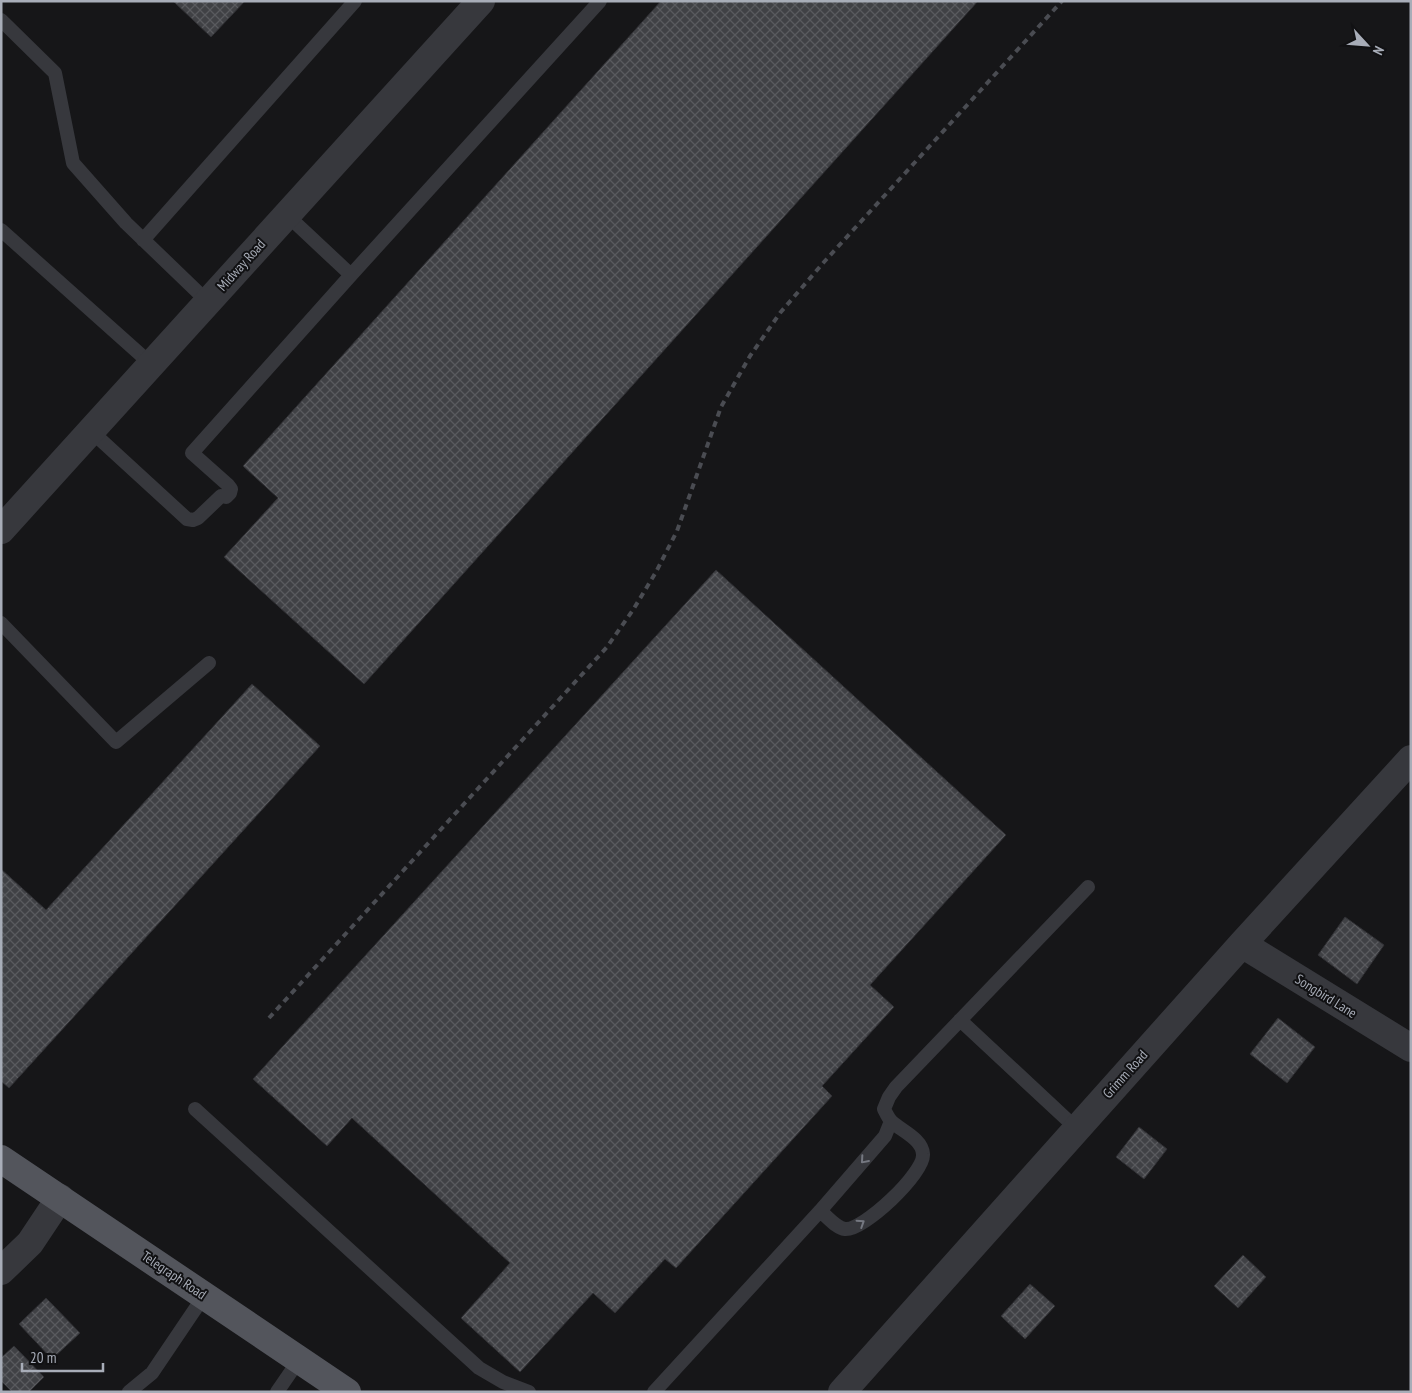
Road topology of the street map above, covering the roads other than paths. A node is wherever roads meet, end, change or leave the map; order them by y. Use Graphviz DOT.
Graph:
graph roads {
  1 [pos="355,1"];
  2 [pos="481,1"];
  3 [pos="600,1"];
  4 [pos="1,20"];
  5 [pos="287,215"];
  6 [pos="1,230"];
  7 [pos="143,240"];
  8 [pos="351,275"];
  9 [pos="208,302"];
  10 [pos="151,364"];
  11 [pos="90,431"];
  12 [pos="1,530"];
  13 [pos="1,623"];
  14 [pos="209,663"];
  15 [pos="1411,759"];
  16 [pos="1088,887"];
  17 [pos="1242,944"];
  18 [pos="960,1020"];
  19 [pos="1411,1048"];
  20 [pos="194,1109"];
  21 [pos="891,1121"];
  22 [pos="1076,1128"];
  23 [pos="1,1159"];
  24 [pos="60,1198"];
  25 [pos="820,1211"];
  26 [pos="1,1271"];
  27 [pos="204,1296"];
  28 [pos="299,1360"];
  29 [pos="128,1392"];
  30 [pos="277,1392"];
  31 [pos="347,1392"];
  32 [pos="529,1392"];
  33 [pos="654,1392"];
  34 [pos="842,1392"];
  1 -- 7 [label="lane"];
  2 -- 5 [label="street, Midway Road"];
  3 -- 8 [label="lane"];
  4 -- 7 [label="lane"];
  5 -- 8 [label="lane"];
  5 -- 9 [label="street, Midway Road"];
  6 -- 10 [label="lane"];
  7 -- 9 [label="lane"];
  8 -- 11 [label="lane"];
  9 -- 10 [label="street, Midway Road"];
  10 -- 11 [label="street, Midway Road"];
  11 -- 12 [label="street, Midway Road"];
  13 -- 14 [label="lane"];
  15 -- 17 [label="street, Grimm Road"];
  16 -- 18 [label="lane"];
  17 -- 19 [label="street, Songbird Lane"];
  17 -- 22 [label="street, Grimm Road"];
  18 -- 21 [label="lane"];
  18 -- 22 [label="lane"];
  20 -- 32 [label="lane"];
  21 -- 25 [label="lane, one-way"];
  25 -- 21 [label="lane, one-way"];
  22 -- 34 [label="street, Grimm Road"];
  23 -- 24 [label="main road, Telegraph Road"];
  24 -- 26 [label="street"];
  24 -- 27 [label="main road, Telegraph Road"];
  25 -- 33 [label="lane"];
  27 -- 28 [label="main road, Telegraph Road"];
  27 -- 29 [label="lane"];
  28 -- 30 [label="lane"];
  28 -- 31 [label="main road, Telegraph Road"];
}
